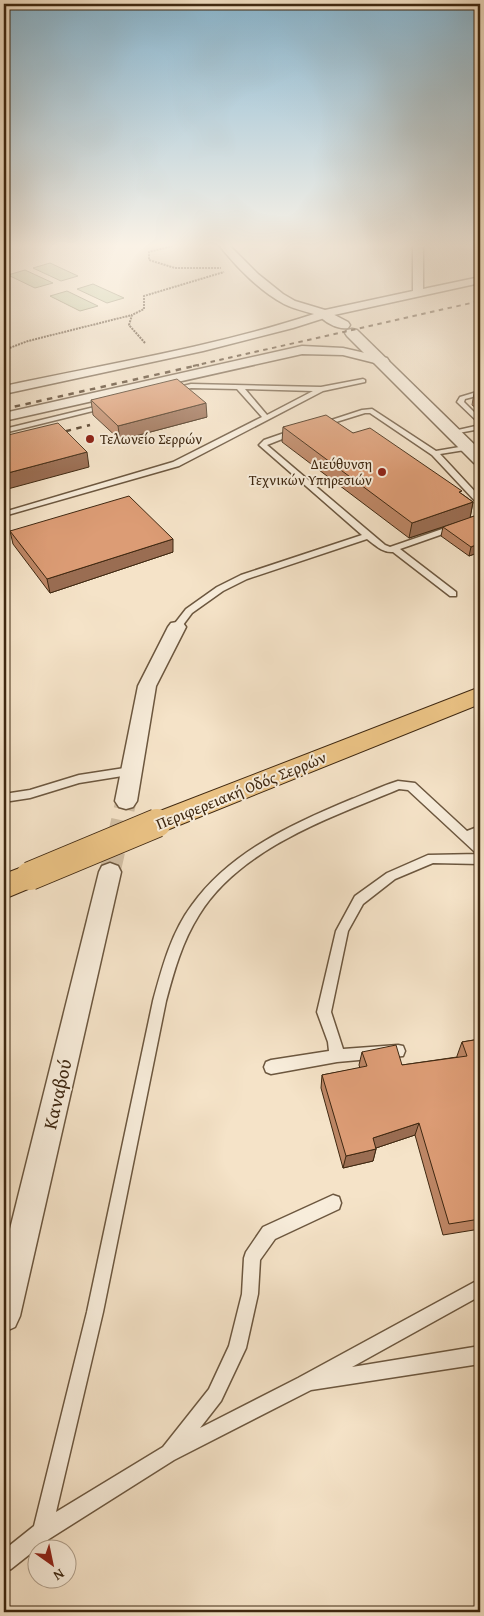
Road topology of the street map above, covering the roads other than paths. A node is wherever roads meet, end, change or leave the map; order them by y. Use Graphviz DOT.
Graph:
graph roads {
  1 [pos="303,321"];
  2 [pos="336,321"];
  3 [pos="383,361"];
  4 [pos="363,381"];
  5 [pos="239,387"];
  6 [pos="321,389"];
  7 [pos="4,390"];
  8 [pos="163,393"];
  9 [pos="480,393"];
  10 [pos="116,404"];
  11 [pos="4,418"];
  12 [pos="266,418"];
  13 [pos="480,422"];
  14 [pos="480,427"];
  15 [pos="311,428"];
  16 [pos="302,430"];
  17 [pos="4,432"];
  18 [pos="453,432"];
  19 [pos="468,447"];
  20 [pos="435,453"];
  21 [pos="480,458"];
  22 [pos="480,501"];
  23 [pos="4,514"];
  24 [pos="480,518"];
  25 [pos="368,536"];
  26 [pos="395,549"];
  27 [pos="453,594"];
  28 [pos="177,627"];
  29 [pos="480,695"];
  30 [pos="131,771"];
  31 [pos="4,798"];
  32 [pos="126,801"];
  33 [pos="480,830"];
  34 [pos="467,838"];
  35 [pos="480,850"];
  36 [pos="480,859"];
  37 [pos="110,872"];
  38 [pos="17,882"];
  39 [pos="398,1051"];
  40 [pos="337,1056"];
  41 [pos="271,1067"];
  42 [pos="333,1203"];
  43 [pos="480,1287"];
  44 [pos="4,1316"];
  45 [pos="480,1355"];
  46 [pos="304,1384"];
  47 [pos="168,1454"];
  48 [pos="42,1532"];
  49 [pos="4,1562"];
  1 -- 7 [label="street"];
  2 -- 3 [label="street"];
  3 -- 11 [label="street"];
  3 -- 18 [label="street"];
  4 -- 6 [label="lane"];
  5 -- 6 [label="lane"];
  5 -- 8 [label="lane"];
  5 -- 12 [label="lane"];
  6 -- 12 [label="lane"];
  9 -- 13 [label="lane"];
  10 -- 17 [label="lane"];
  12 -- 23 [label="lane"];
  14 -- 18 [label="lane"];
  15 -- 20 [label="lane"];
  16 -- 25 [label="lane"];
  18 -- 19 [label="street"];
  19 -- 20 [label="lane"];
  19 -- 21 [label="street"];
  20 -- 22 [label="lane"];
  24 -- 26 [label="lane"];
  25 -- 26 [label="lane"];
  25 -- 28 [label="lane"];
  26 -- 27 [label="lane"];
  28 -- 30 [label="street"];
  29 -- 38 [label="main road, Περιφερειακή Οδός Σερρών, bridge"];
  30 -- 31 [label="lane"];
  30 -- 32 [label="street"];
  33 -- 34 [label="lane"];
  34 -- 35 [label="lane"];
  34 -- 48 [label="lane"];
  36 -- 40 [label="lane"];
  37 -- 44 [label="street, Καναβού"];
  39 -- 40 [label="lane"];
  40 -- 41 [label="lane"];
  42 -- 47 [label="lane"];
  43 -- 46 [label="lane"];
  45 -- 46 [label="lane"];
  46 -- 47 [label="lane"];
  47 -- 48 [label="lane"];
  48 -- 49 [label="lane"];
}
